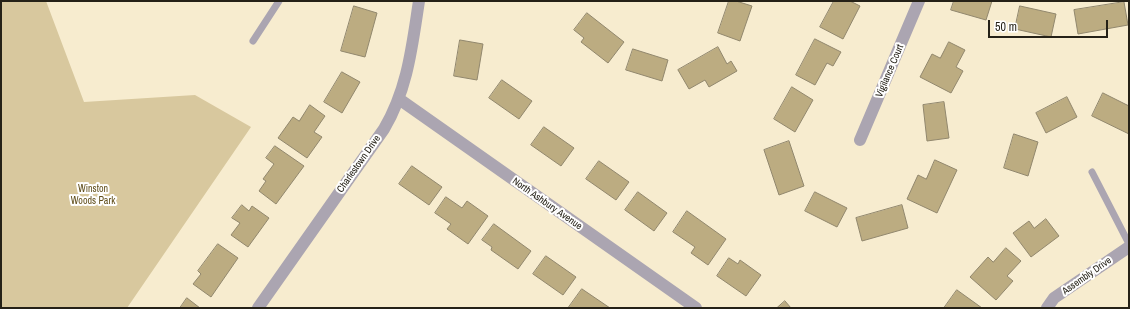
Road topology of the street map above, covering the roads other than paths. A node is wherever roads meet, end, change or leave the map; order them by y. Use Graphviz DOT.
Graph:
graph roads {
  1 [pos="279,1"];
  2 [pos="419,1"];
  3 [pos="920,1"];
  4 [pos="253,41"];
  5 [pos="399,99"];
  6 [pos="860,140"];
  7 [pos="1092,172"];
  8 [pos="1129,246"];
  9 [pos="258,308"];
  10 [pos="696,308"];
  11 [pos="1047,308"];
  1 -- 4 [label="lane"];
  2 -- 5 [label="street, Charlestown Drive"];
  3 -- 6 [label="street, Vigilance Court"];
  5 -- 9 [label="street, Charlestown Drive"];
  5 -- 10 [label="street, North Ashbury Avenue"];
  7 -- 8 [label="lane"];
  8 -- 11 [label="street, Assembly Drive"];
}
